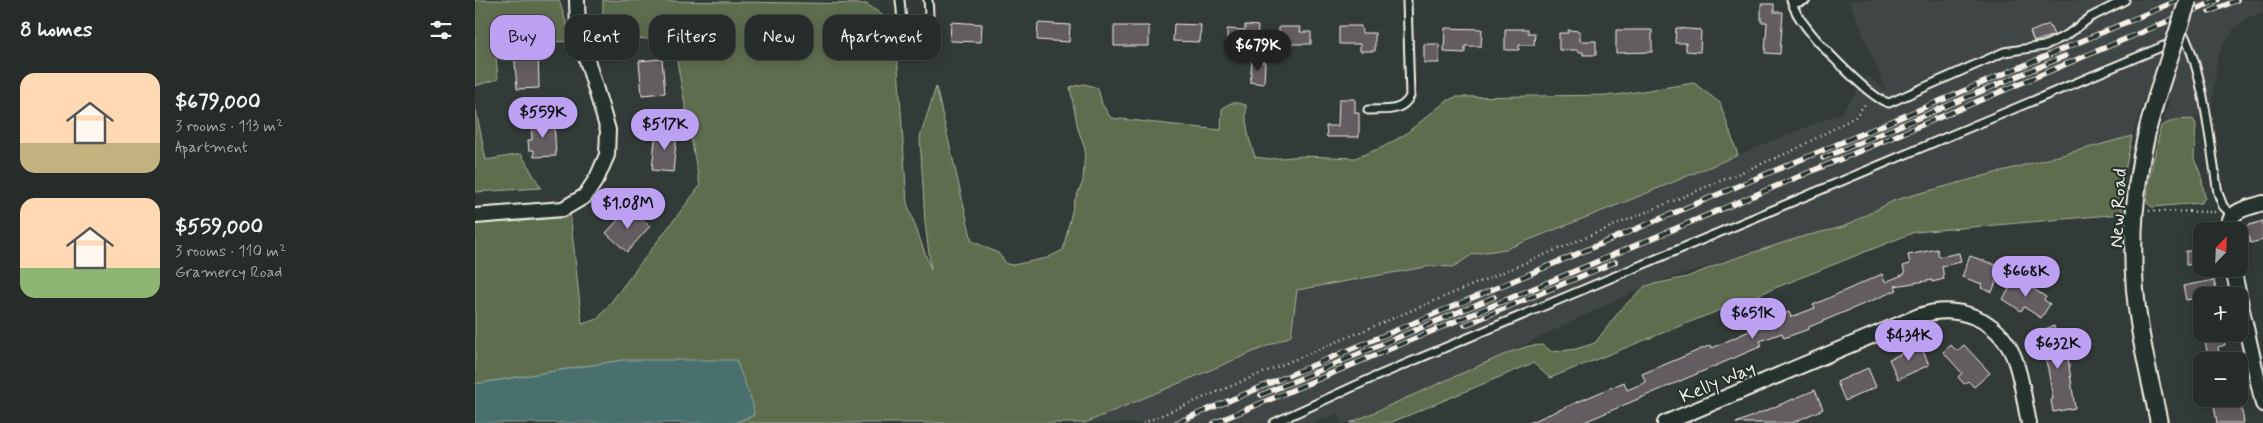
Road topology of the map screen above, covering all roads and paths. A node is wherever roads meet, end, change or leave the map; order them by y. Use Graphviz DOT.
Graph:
graph roads {
  1 [pos="577,0"];
  2 [pos="900,0"];
  3 [pos="928,0"];
  4 [pos="1407,0"];
  5 [pos="1806,0"];
  6 [pos="2125,0"];
  7 [pos="2188,0"];
  8 [pos="1792,2"];
  9 [pos="1871,94"];
  10 [pos="1368,110"];
  11 [pos="2263,203"];
  12 [pos="2166,211"];
  13 [pos="475,216"];
  14 [pos="2230,221"];
  15 [pos="2235,278"];
  16 [pos="2260,374"];
  17 [pos="2263,404"];
  18 [pos="1143,423"];
  19 [pos="1274,423"];
  20 [pos="1665,423"];
  21 [pos="2029,423"];
  22 [pos="2159,423"];
  1 -- 13 [label="street"];
  2 -- 3 [label="lane"];
  4 -- 10 [label="lane"];
  5 -- 8 [label="lane"];
  6 -- 9 [label="lane"];
  7 -- 22 [label="street, New Road, bridge"];
  8 -- 9 [label="lane"];
  9 -- 18 [label="path"];
  11 -- 14 [label="street"];
  12 -- 14 [label="path"];
  14 -- 19 [label="lane"];
  15 -- 16 [label="street"];
  16 -- 17 [label="street"];
  20 -- 21 [label="street, Kelly Way"];
}
